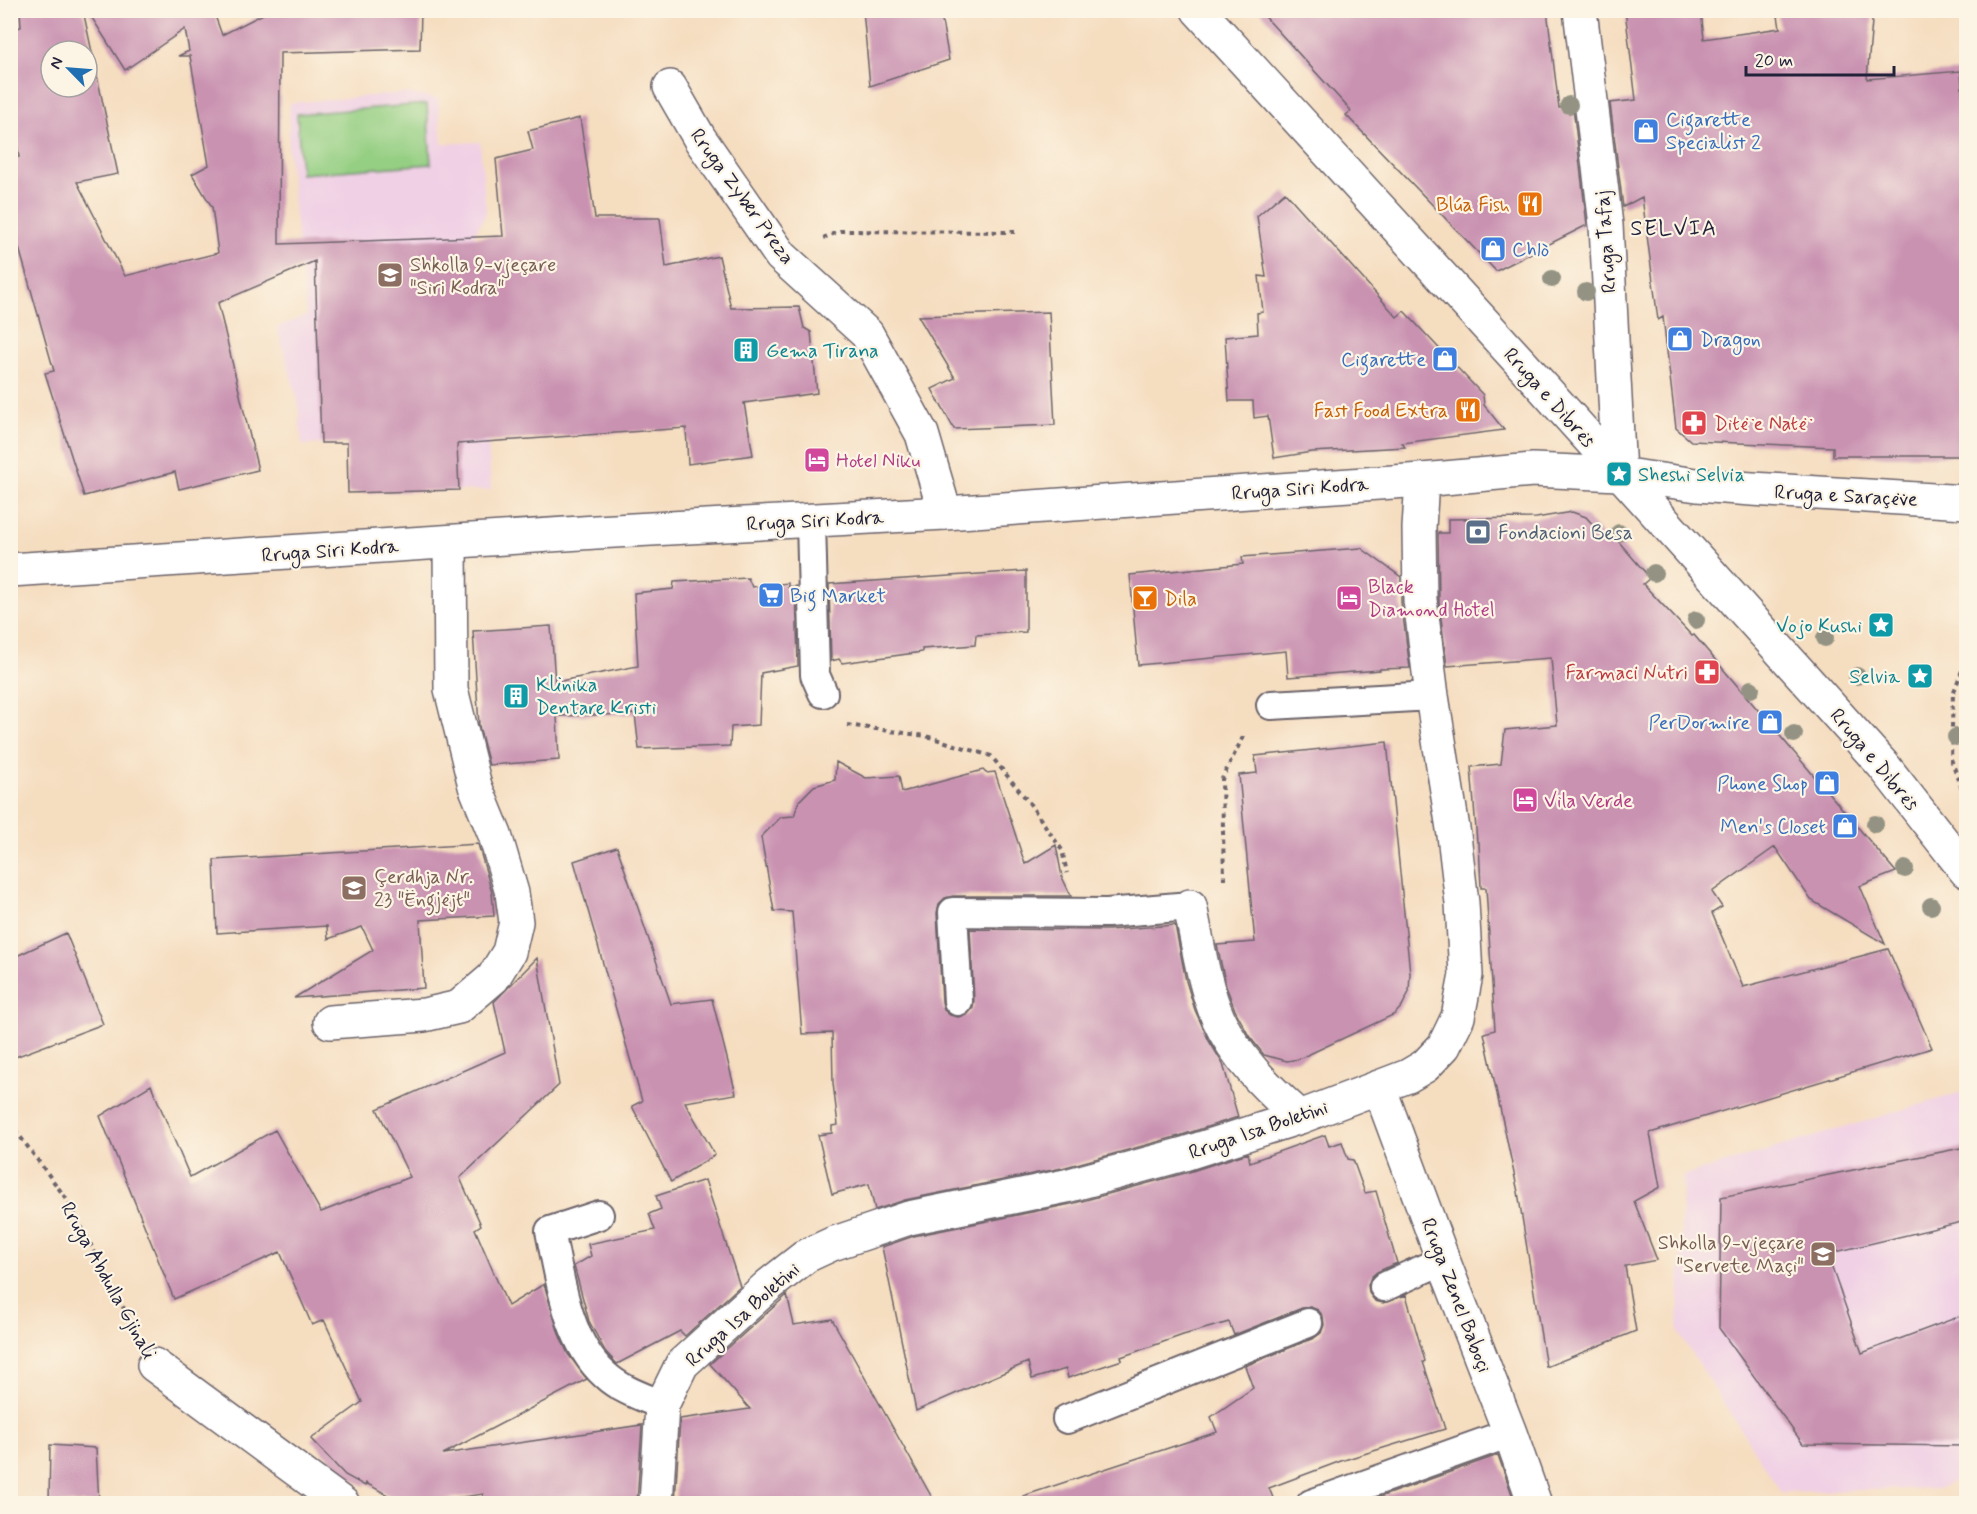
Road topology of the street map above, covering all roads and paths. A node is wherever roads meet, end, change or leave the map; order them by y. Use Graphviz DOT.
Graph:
graph roads {
  1 [pos="1198,10"];
  2 [pos="1580,10"];
  3 [pos="670,87"];
  4 [pos="1015,232"];
  5 [pos="781,256"];
  6 [pos="1619,474"];
  7 [pos="1422,480"];
  8 [pos="1966,502"];
  9 [pos="945,513"];
  10 [pos="811,521"];
  11 [pos="450,543"];
  12 [pos="10,570"];
  13 [pos="1966,660"];
  14 [pos="823,693"];
  15 [pos="1432,696"];
  16 [pos="1271,705"];
  17 [pos="1966,800"];
  18 [pos="1966,871"];
  19 [pos="1190,906"];
  20 [pos="1066,913"];
  21 [pos="958,1001"];
  22 [pos="330,1022"];
  23 [pos="1379,1087"];
  24 [pos="1299,1117"];
  25 [pos="10,1123"];
  26 [pos="598,1215"];
  27 [pos="1443,1260"];
  28 [pos="1384,1287"];
  29 [pos="1308,1323"];
  30 [pos="154,1365"];
  31 [pos="662,1405"];
  32 [pos="1067,1419"];
  33 [pos="1510,1433"];
  34 [pos="343,1503"];
  35 [pos="656,1503"];
  36 [pos="1311,1503"];
  37 [pos="1534,1503"];
  1 -- 6 [label="street, Rruga e Dibrës"];
  2 -- 6 [label="street, Rruga Tafaj"];
  3 -- 5 [label="street, Rruga Zyber Preza"];
  4 -- 5 [label="path"];
  5 -- 9 [label="street, Rruga Zyber Preza"];
  6 -- 7 [label="street, Rruga Siri Kodra"];
  6 -- 8 [label="street, Rruga e Saraçëve"];
  6 -- 18 [label="street, Rruga e Dibrës"];
  7 -- 9 [label="street, Rruga Siri Kodra"];
  7 -- 15 [label="street, Rruga Isa Boletini"];
  9 -- 10 [label="street, Rruga Siri Kodra"];
  10 -- 11 [label="street, Rruga Siri Kodra"];
  10 -- 14 [label="lane"];
  11 -- 12 [label="street, Rruga Siri Kodra"];
  11 -- 22 [label="street"];
  13 -- 17 [label="path"];
  14 -- 20 [label="path"];
  15 -- 16 [label="lane"];
  15 -- 23 [label="street, Rruga Isa Boletini"];
  16 -- 19 [label="path"];
  19 -- 20 [label="lane"];
  19 -- 24 [label="street"];
  20 -- 21 [label="lane"];
  23 -- 24 [label="street, Rruga Isa Boletini"];
  23 -- 27 [label="street, Rruga Zenel Baboçi"];
  24 -- 31 [label="street, Rruga Isa Boletini"];
  25 -- 30 [label="path, Rruga Abdulla Gjinali"];
  26 -- 31 [label="lane"];
  27 -- 28 [label="lane"];
  27 -- 33 [label="street, Rruga Zenel Baboçi"];
  29 -- 32 [label="lane"];
  30 -- 34 [label="street, Rruga Abdulla Gjinali"];
  31 -- 35 [label="street, Rruga Isa Boletini"];
  33 -- 36 [label="lane"];
  33 -- 37 [label="street, Rruga Zenel Baboçi"];
}
